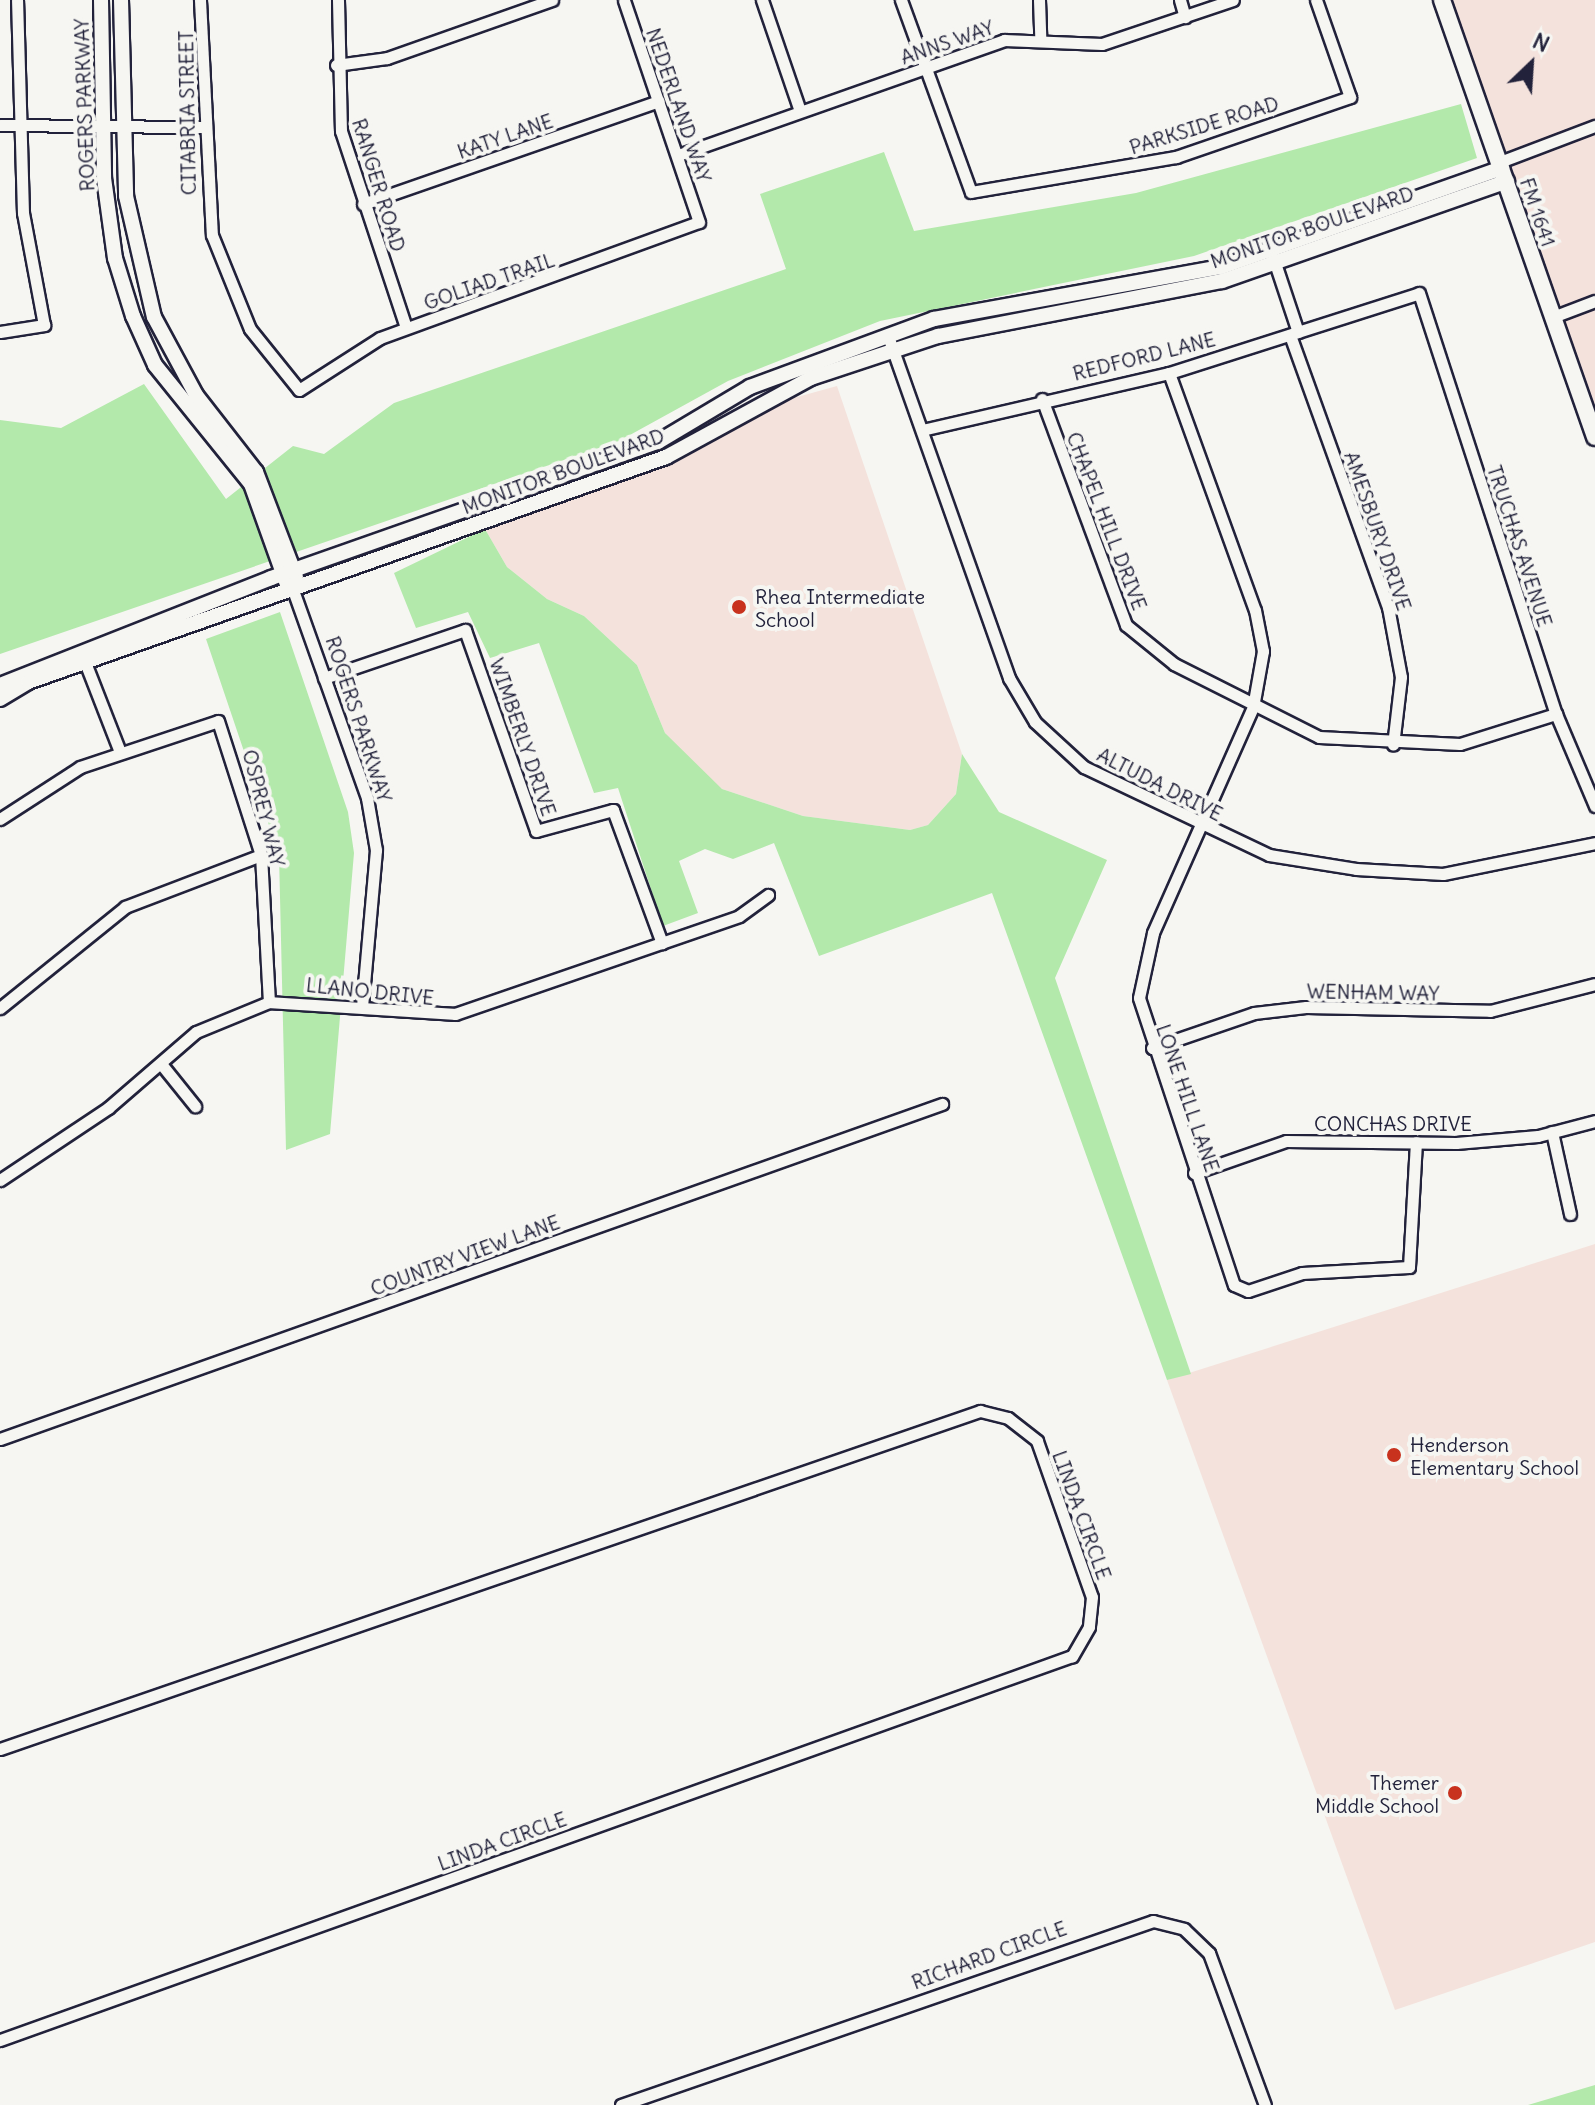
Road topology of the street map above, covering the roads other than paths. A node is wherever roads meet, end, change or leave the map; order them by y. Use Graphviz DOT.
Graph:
graph roads {
  1 [pos="17,0"];
  2 [pos="101,0"];
  3 [pos="121,0"];
  4 [pos="200,0"];
  5 [pos="338,0"];
  6 [pos="552,0"];
  7 [pos="624,0"];
  8 [pos="762,0"];
  9 [pos="901,0"];
  10 [pos="1039,0"];
  11 [pos="1180,0"];
  12 [pos="1233,0"];
  13 [pos="1316,0"];
  14 [pos="1442,0"];
  15 [pos="1185,17"];
  16 [pos="1040,38"];
  17 [pos="336,65"];
  18 [pos="925,69"];
  19 [pos="659,101"];
  20 [pos="800,111"];
  21 [pos="23,123"];
  22 [pos="0,125"];
  23 [pos="105,125"];
  24 [pos="126,126"];
  25 [pos="1595,126"];
  26 [pos="204,127"];
  27 [pos="678,155"];
  28 [pos="1503,170"];
  29 [pos="363,204"];
  30 [pos="699,222"];
  31 [pos="1273,256"];
  32 [pos="1419,293"];
  33 [pos="1595,301"];
  34 [pos="1553,317"];
  35 [pos="406,328"];
  36 [pos="0,332"];
  37 [pos="1294,333"];
  38 [pos="888,336"];
  39 [pos="894,351"];
  40 [pos="1169,373"];
  41 [pos="299,390"];
  42 [pos="1042,399"];
  43 [pos="922,430"];
  44 [pos="1595,437"];
  45 [pos="297,569"];
  46 [pos="280,575"];
  47 [pos="293,590"];
  48 [pos="83,655"];
  49 [pos="324,678"];
  50 [pos="0,685"];
  51 [pos="0,699"];
  52 [pos="1253,707"];
  53 [pos="1556,714"];
  54 [pos="1393,745"];
  55 [pos="120,752"];
  56 [pos="1595,806"];
  57 [pos="0,819"];
  58 [pos="1201,827"];
  59 [pos="1595,843"];
  60 [pos="261,855"];
  61 [pos="768,895"];
  62 [pos="662,943"];
  63 [pos="1595,984"];
  64 [pos="269,1002"];
  65 [pos="362,1006"];
  66 [pos="0,1008"];
  67 [pos="1152,1048"];
  68 [pos="162,1065"];
  69 [pos="942,1104"];
  70 [pos="195,1106"];
  71 [pos="1595,1121"];
  72 [pos="1552,1132"];
  73 [pos="1416,1142"];
  74 [pos="1194,1173"];
  75 [pos="0,1180"];
  76 [pos="1570,1214"];
  77 [pos="0,1439"];
  78 [pos="0,1749"];
  79 [pos="0,2040"];
  80 [pos="621,2105"];
  81 [pos="1265,2105"];
  1 -- 21 [label="street"];
  2 -- 23 [label="street, ROGERS PARKWAY"];
  3 -- 24 [label="street, ROGERS PARKWAY"];
  4 -- 26 [label="street, CITABRIA STREET"];
  5 -- 17 [label="street, RANGER ROAD"];
  6 -- 17 [label="street"];
  7 -- 19 [label="street, NEDERLAND WAY"];
  8 -- 20 [label="street"];
  9 -- 18 [label="street"];
  10 -- 16 [label="street"];
  11 -- 15 [label="street"];
  12 -- 15 [label="street, ANNS WAY"];
  13 -- 18 [label="street, PARKSIDE ROAD"];
  14 -- 28 [label="main road, FM 1641 / FM 1641"];
  15 -- 16 [label="street, ANNS WAY"];
  16 -- 18 [label="street, ANNS WAY"];
  17 -- 29 [label="street, RANGER ROAD"];
  18 -- 20 [label="street, ANNS WAY"];
  19 -- 27 [label="street, NEDERLAND WAY"];
  19 -- 29 [label="street, KATY LANE"];
  20 -- 27 [label="street, ANNS WAY"];
  21 -- 22 [label="street"];
  21 -- 23 [label="street"];
  21 -- 36 [label="street"];
  23 -- 24 [label="street"];
  23 -- 46 [label="street, ROGERS PARKWAY"];
  24 -- 26 [label="street"];
  24 -- 45 [label="street, ROGERS PARKWAY"];
  25 -- 28 [label="street"];
  26 -- 41 [label="street, CITABRIA STREET"];
  27 -- 30 [label="street, NEDERLAND WAY"];
  28 -- 31 [label="street, MONITOR BOULEVARD"];
  28 -- 34 [label="main road, FM 1641 / FM 1641"];
  29 -- 35 [label="street, RANGER ROAD"];
  30 -- 35 [label="street, GOLIAD TRAIL"];
  31 -- 37 [label="street, AMESBURY DRIVE"];
  31 -- 38 [label="street, MONITOR BOULEVARD"];
  31 -- 39 [label="street, MONITOR BOULEVARD"];
  32 -- 37 [label="street, REDFORD LANE"];
  32 -- 53 [label="street, TRUCHAS AVENUE"];
  33 -- 34 [label="street"];
  34 -- 44 [label="main road, FM 1641 / FM 1641"];
  35 -- 41 [label="street, GOLIAD TRAIL"];
  37 -- 40 [label="street, REDFORD LANE"];
  37 -- 54 [label="street, AMESBURY DRIVE"];
  38 -- 39 [label="street, ALTUDA DRIVE"];
  38 -- 45 [label="street, MONITOR BOULEVARD"];
  39 -- 43 [label="street, ALTUDA DRIVE"];
  39 -- 47 [label="street, MONITOR BOULEVARD"];
  40 -- 42 [label="street, REDFORD LANE"];
  40 -- 52 [label="street, LONE HILL LANE"];
  42 -- 43 [label="street, REDFORD LANE"];
  42 -- 52 [label="street, CHAPEL HILL DRIVE"];
  43 -- 58 [label="street, ALTUDA DRIVE"];
  45 -- 46 [label="street, MONITOR BOULEVARD"];
  45 -- 47 [label="street"];
  46 -- 47 [label="street, ROGERS PARKWAY"];
  46 -- 48 [label="street, MONITOR BOULEVARD"];
  47 -- 48 [label="street, MONITOR BOULEVARD"];
  47 -- 49 [label="street, ROGERS PARKWAY"];
  48 -- 50 [label="street, MONITOR BOULEVARD"];
  48 -- 51 [label="street, MONITOR BOULEVARD"];
  48 -- 55 [label="street"];
  49 -- 62 [label="street, WIMBERLY DRIVE"];
  49 -- 65 [label="street, ROGERS PARKWAY"];
  52 -- 54 [label="street, CHAPEL HILL DRIVE"];
  52 -- 58 [label="street, LONE HILL LANE"];
  53 -- 54 [label="street, CHAPEL HILL DRIVE"];
  53 -- 56 [label="street, TRUCHAS AVENUE"];
  55 -- 57 [label="street"];
  55 -- 60 [label="street, OSPREY WAY"];
  58 -- 59 [label="street, ALTUDA DRIVE"];
  58 -- 67 [label="street, LONE HILL LANE"];
  60 -- 64 [label="street, OSPREY WAY"];
  60 -- 66 [label="street"];
  61 -- 62 [label="street, LLANO DRIVE"];
  62 -- 65 [label="street, LLANO DRIVE"];
  63 -- 67 [label="street, WENHAM WAY"];
  64 -- 65 [label="street, LLANO DRIVE"];
  64 -- 68 [label="street, LLANO DRIVE"];
  67 -- 74 [label="street, LONE HILL LANE"];
  68 -- 70 [label="street"];
  68 -- 75 [label="street, LLANO DRIVE"];
  69 -- 77 [label="street, COUNTRY VIEW LANE"];
  71 -- 72 [label="street, CONCHAS DRIVE"];
  72 -- 73 [label="street, CONCHAS DRIVE"];
  72 -- 76 [label="street"];
  73 -- 74 [label="street, CONCHAS DRIVE"];
  73 -- 74 [label="street, LONE HILL LANE"];
  78 -- 79 [label="street, LINDA CIRCLE"];
  80 -- 81 [label="street, RICHARD CIRCLE"];
}
